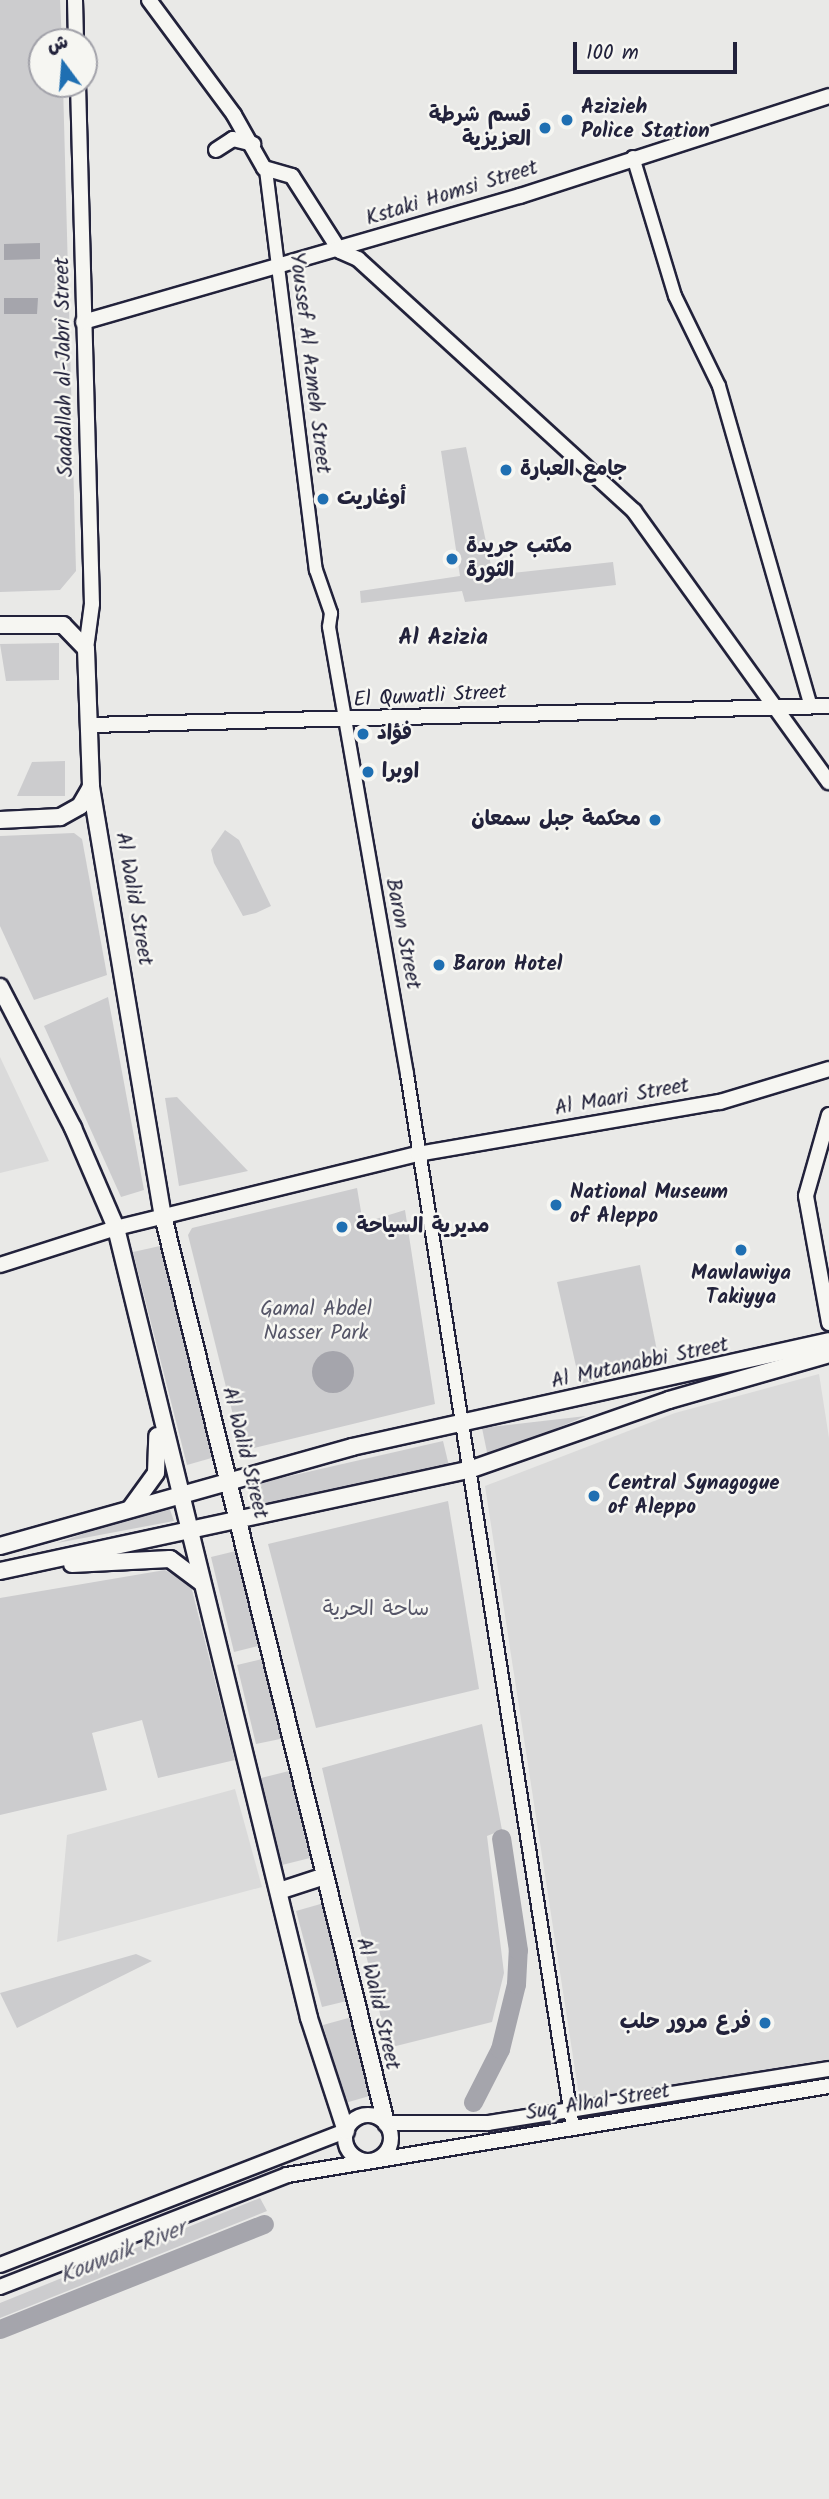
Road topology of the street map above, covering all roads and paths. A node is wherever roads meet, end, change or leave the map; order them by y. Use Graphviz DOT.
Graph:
graph roads {
  1 [pos="75,0"];
  2 [pos="149,0"];
  3 [pos="76,28"];
  4 [pos="829,96"];
  5 [pos="78,98"];
  6 [pos="254,144"];
  7 [pos="216,150"];
  8 [pos="633,157"];
  9 [pos="266,170"];
  10 [pos="340,251"];
  11 [pos="276,268"];
  12 [pos="83,322"];
  13 [pos="0,625"];
  14 [pos="86,649"];
  15 [pos="811,706"];
  16 [pos="829,706"];
  17 [pos="772,707"];
  18 [pos="346,722"];
  19 [pos="90,725"];
  20 [pos="829,782"];
  21 [pos="91,787"];
  22 [pos="0,820"];
  23 [pos="0,987"];
  24 [pos="829,1069"];
  25 [pos="829,1115"];
  26 [pos="418,1154"];
  27 [pos="163,1216"];
  28 [pos="116,1228"];
  29 [pos="0,1265"];
  30 [pos="829,1323"];
  31 [pos="829,1341"];
  32 [pos="829,1354"];
  33 [pos="157,1399"];
  34 [pos="459,1422"];
  35 [pos="468,1469"];
  36 [pos="230,1480"];
  37 [pos="180,1494"];
  38 [pos="130,1509"];
  39 [pos="240,1524"];
  40 [pos="191,1532"];
  41 [pos="0,1546"];
  42 [pos="7,1569"];
  43 [pos="205,1588"];
  44 [pos="325,1876"];
  45 [pos="279,1891"];
  46 [pos="829,2069"];
  47 [pos="829,2086"];
  48 [pos="570,2112"];
  49 [pos="386,2123"];
  50 [pos="573,2128"];
  51 [pos="346,2131"];
  52 [pos="373,2161"];
  53 [pos="0,2265"];
  54 [pos="0,2287"];
  1 -- 3 [label="main road"];
  2 -- 6 [label="main road"];
  4 -- 8 [label="main road, Kstaki Homsi Street"];
  5 -- 12 [label="main road, Saadallah al-Jabri Street"];
  6 -- 7 [label="main road"];
  6 -- 9 [label="main road"];
  8 -- 10 [label="main road, Kstaki Homsi Street"];
  8 -- 15 [label="street"];
  9 -- 10 [label="main road"];
  9 -- 11 [label="street, Youssef Al Azmeh Street"];
  10 -- 11 [label="main road, Kstaki Homsi Street"];
  10 -- 17 [label="main road"];
  11 -- 12 [label="main road, Kstaki Homsi Street"];
  11 -- 18 [label="street, Youssef Al Azmeh Street"];
  12 -- 14 [label="main road, Saadallah al-Jabri Street"];
  13 -- 14 [label="main road"];
  14 -- 19 [label="main road, Al Walid Street"];
  15 -- 16 [label="main road, El Quwatli Street"];
  15 -- 17 [label="main road, El Quwatli Street"];
  17 -- 18 [label="main road, El Quwatli Street"];
  17 -- 20 [label="main road"];
  18 -- 19 [label="main road, El Quwatli Street"];
  18 -- 26 [label="street, Baron Street"];
  19 -- 21 [label="main road, Al Walid Street"];
  21 -- 22 [label="main road"];
  21 -- 27 [label="main road, Al Walid Street"];
  23 -- 28 [label="main road"];
  24 -- 26 [label="main road, Al Maari Street"];
  25 -- 30 [label="main road"];
  26 -- 27 [label="main road, Al Maari Street"];
  26 -- 34 [label="street, Baron Street"];
  27 -- 28 [label="main road, Al Maari Street"];
  27 -- 36 [label="main road, Al Walid Street"];
  28 -- 29 [label="main road, Al Maari Street"];
  28 -- 33 [label="main road"];
  31 -- 34 [label="main road, Al Mutanabbi Street"];
  32 -- 35 [label="main road"];
  33 -- 37 [label="main road"];
  33 -- 38 [label="main road"];
  34 -- 35 [label="street, Baron Street"];
  34 -- 36 [label="main road, Al Mutanabbi Street"];
  35 -- 39 [label="main road"];
  35 -- 48 [label="street, Baron Street"];
  36 -- 37 [label="main road, Al Mutanabbi Street"];
  36 -- 39 [label="main road, Al Walid Street"];
  37 -- 38 [label="main road, Al Mutanabbi Street"];
  37 -- 40 [label="main road"];
  38 -- 41 [label="main road, Al Mutanabbi Street"];
  39 -- 40 [label="main road"];
  39 -- 44 [label="main road, Al Walid Street"];
  40 -- 42 [label="main road"];
  40 -- 43 [label="main road"];
  42 -- 43 [label="main road"];
  43 -- 45 [label="main road"];
  44 -- 45 [label="main road"];
  44 -- 49 [label="main road, Al Walid Street"];
  45 -- 51 [label="main road"];
  46 -- 48 [label="main road, Suq Alhal Street"];
  47 -- 50 [label="main road, Suq Alhal Street"];
  48 -- 49 [label="main road, Suq Alhal Street"];
  48 -- 50 [label="street, Baron Street"];
  49 -- 51 [label="main road"];
  49 -- 52 [label="main road"];
  50 -- 52 [label="main road, Suq Alhal Street"];
  51 -- 52 [label="main road"];
  51 -- 53 [label="main road"];
  52 -- 54 [label="main road, Suq Alhal Street"];
}
